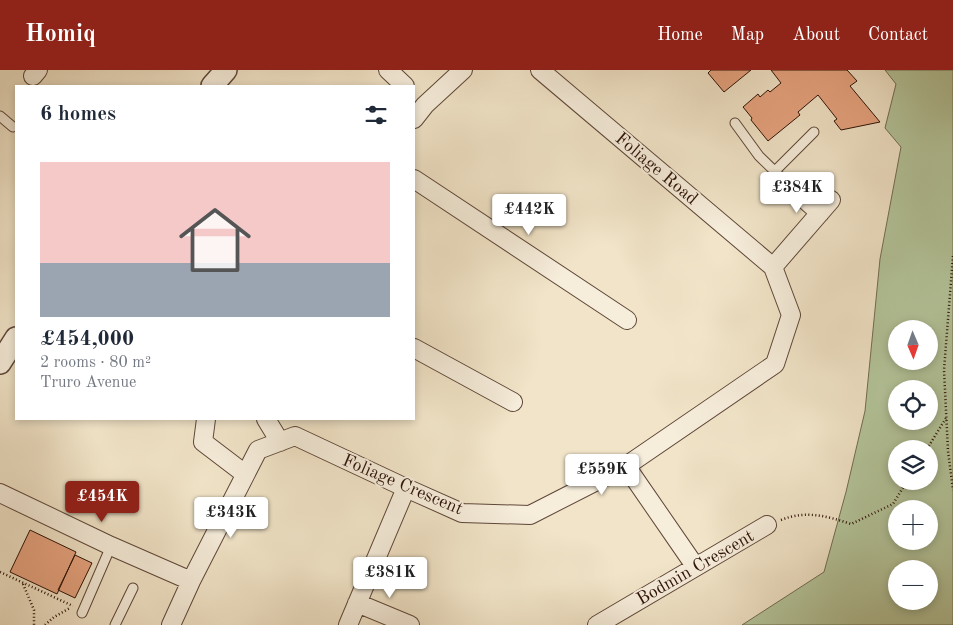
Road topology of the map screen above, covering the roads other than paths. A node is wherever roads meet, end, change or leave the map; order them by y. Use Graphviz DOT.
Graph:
graph roads {
  1 [pos="388,70"];
  2 [pos="463,70"];
  3 [pos="540,70"];
  4 [pos="404,85"];
  5 [pos="419,100"];
  6 [pos="415,115"];
  7 [pos="0,116"];
  8 [pos="735,123"];
  9 [pos="13,127"];
  10 [pos="814,132"];
  11 [pos="774,172"];
  12 [pos="415,180"];
  13 [pos="794,190"];
  14 [pos="773,267"];
  15 [pos="627,320"];
  16 [pos="15,340"];
  17 [pos="415,349"];
  18 [pos="0,363"];
  19 [pos="514,402"];
  20 [pos="206,420"];
  21 [pos="267,420"];
  22 [pos="280,442"];
  23 [pos="626,466"];
  24 [pos="246,474"];
  25 [pos="406,488"];
  26 [pos="0,493"];
  27 [pos="768,525"];
  28 [pos="111,546"];
  29 [pos="695,566"];
  30 [pos="191,581"];
  31 [pos="132,588"];
  32 [pos="358,603"];
  33 [pos="82,613"];
  34 [pos="115,625"];
  35 [pos="171,625"];
  36 [pos="348,625"];
  37 [pos="410,625"];
  38 [pos="597,625"];
  1 -- 4 [label="street"];
  2 -- 5 [label="street"];
  3 -- 14 [label="street, Foliage Road"];
  5 -- 6 [label="street"];
  7 -- 9 [label="lane"];
  8 -- 11 [label="lane"];
  10 -- 11 [label="lane"];
  11 -- 13 [label="lane"];
  12 -- 15 [label="street"];
  13 -- 14 [label="street"];
  14 -- 23 [label="street, Foliage Crescent"];
  16 -- 18 [label="street"];
  17 -- 19 [label="street"];
  20 -- 24 [label="street"];
  21 -- 22 [label="street"];
  22 -- 24 [label="street, Foliage Crescent"];
  22 -- 25 [label="street, Foliage Crescent"];
  23 -- 25 [label="street, Foliage Crescent"];
  23 -- 29 [label="street"];
  24 -- 30 [label="street, Foliage Crescent"];
  25 -- 32 [label="street"];
  26 -- 28 [label="street"];
  27 -- 29 [label="street, Bodmin Crescent"];
  28 -- 30 [label="street"];
  28 -- 33 [label="lane"];
  29 -- 38 [label="street, Bodmin Crescent"];
  30 -- 35 [label="street, Foliage Crescent"];
  31 -- 34 [label="lane"];
  32 -- 36 [label="street"];
  32 -- 37 [label="street"];
}
